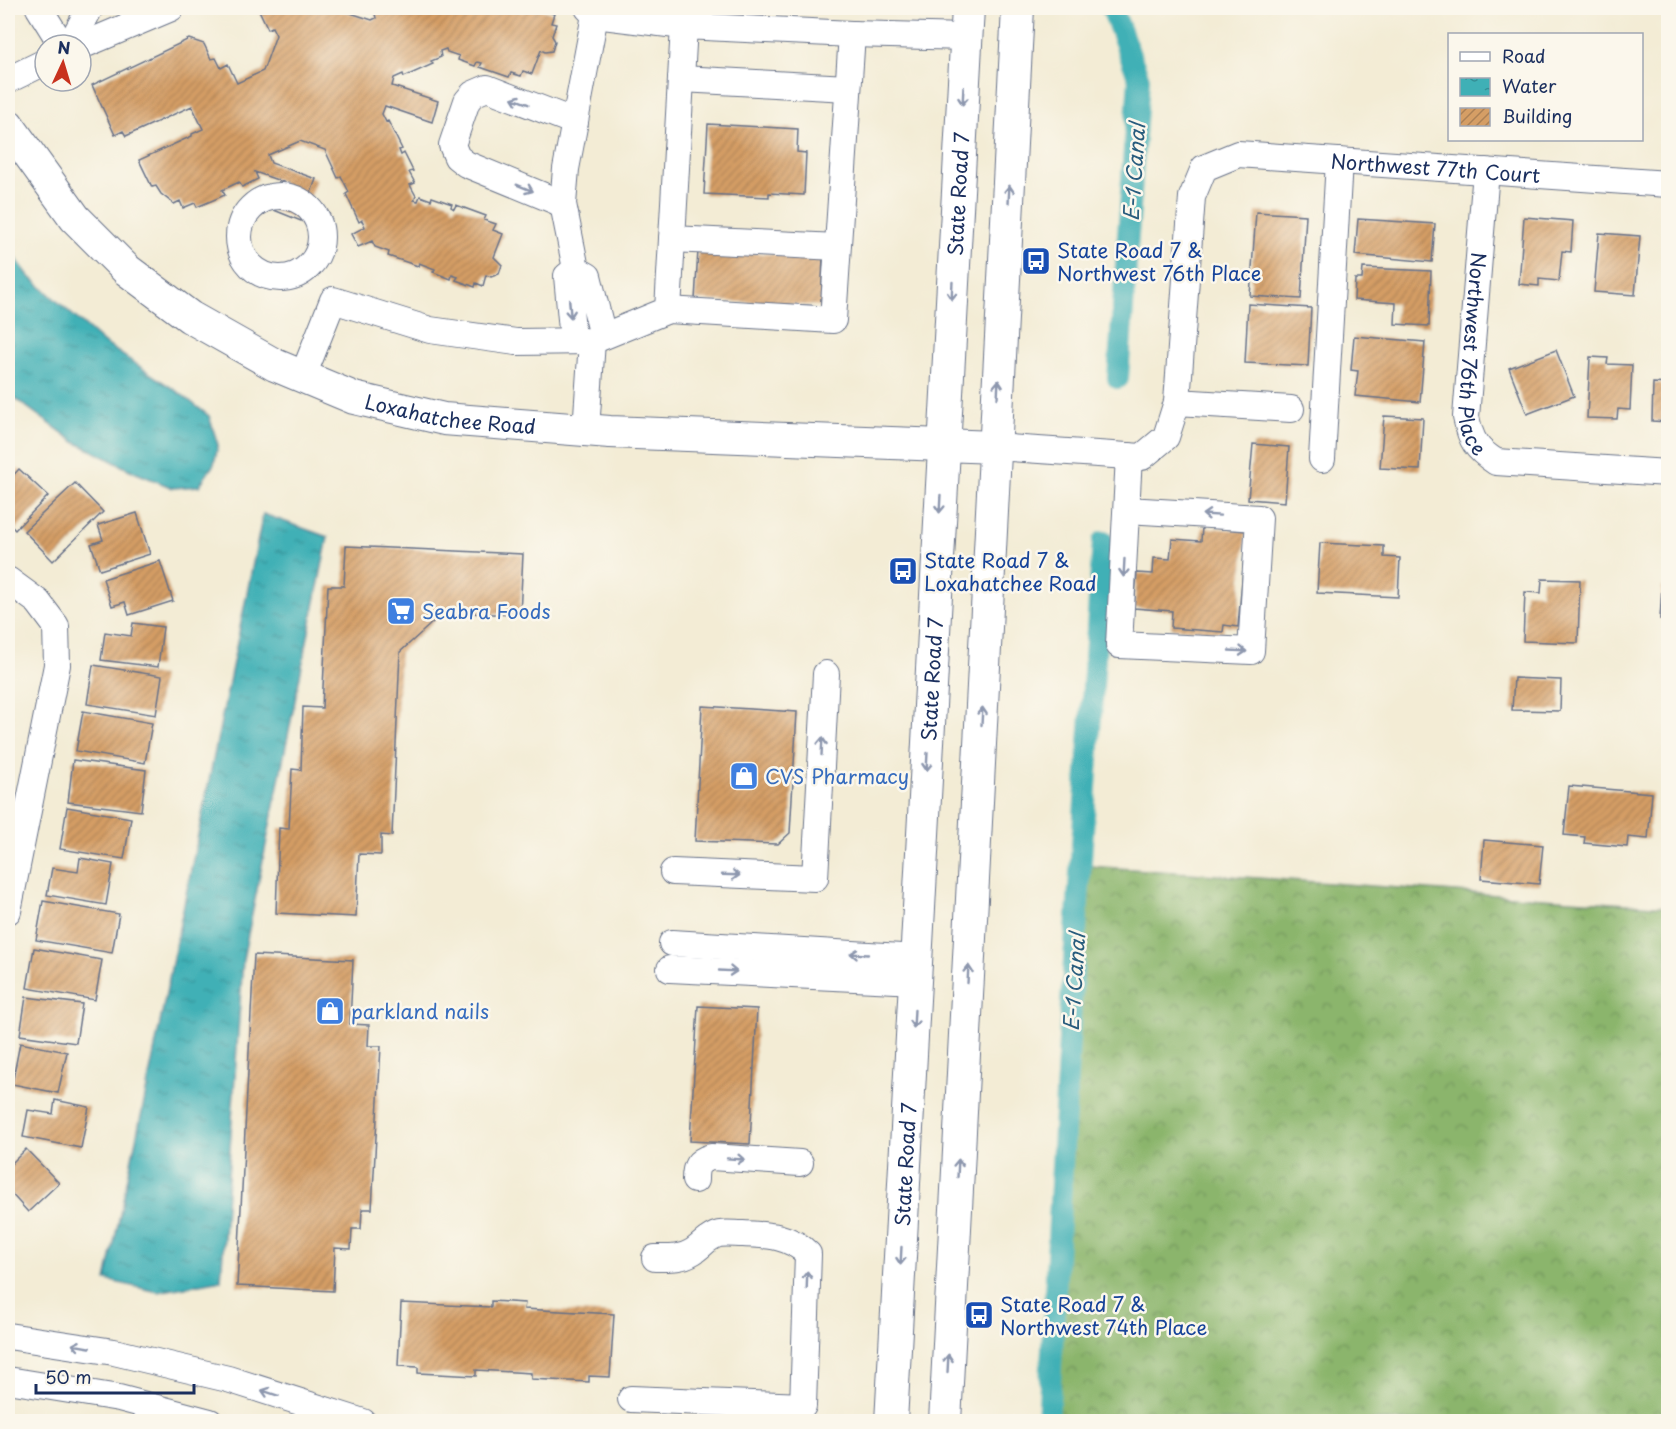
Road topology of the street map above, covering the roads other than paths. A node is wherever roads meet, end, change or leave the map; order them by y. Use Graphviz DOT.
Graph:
graph roads {
  1 [pos="39,8"];
  2 [pos="90,8"];
  3 [pos="171,8"];
  4 [pos="1018,8"];
  5 [pos="591,11"];
  6 [pos="967,22"];
  7 [pos="684,26"];
  8 [pos="55,33"];
  9 [pos="76,33"];
  10 [pos="852,34"];
  11 [pos="93,41"];
  12 [pos="33,68"];
  13 [pos="681,79"];
  14 [pos="8,80"];
  15 [pos="848,88"];
  16 [pos="575,122"];
  17 [pos="8,125"];
  18 [pos="1339,161"];
  19 [pos="1486,171"];
  20 [pos="1668,184"];
  21 [pos="563,204"];
  22 [pos="672,239"];
  23 [pos="837,247"];
  24 [pos="304,271"];
  25 [pos="333,300"];
  26 [pos="668,310"];
  27 [pos="589,339"];
  28 [pos="303,376"];
  29 [pos="1177,402"];
  30 [pos="1291,409"];
  31 [pos="586,430"];
  32 [pos="943,445"];
  33 [pos="995,447"];
  34 [pos="1129,456"];
  35 [pos="1322,459"];
  36 [pos="1668,473"];
  37 [pos="1127,510"];
  38 [pos="8,580"];
  39 [pos="826,674"];
  40 [pos="673,872"];
  41 [pos="8,911"];
  42 [pos="672,943"];
  43 [pos="670,969"];
  44 [pos="917,969"];
  45 [pos="800,1163"];
  46 [pos="695,1180"];
  47 [pos="655,1258"];
  48 [pos="8,1336"];
  49 [pos="894,1372"];
  50 [pos="8,1380"];
  51 [pos="631,1399"];
  52 [pos="210,1422"];
  53 [pos="363,1422"];
  54 [pos="891,1422"];
  55 [pos="904,1422"];
  56 [pos="945,1422"];
  1 -- 8 [label="street"];
  2 -- 9 [label="street"];
  3 -- 11 [label="street"];
  33 -- 4 [label="main road, one-way"];
  5 -- 7 [label="street"];
  5 -- 16 [label="street"];
  6 -- 10 [label="street"];
  6 -- 32 [label="main road, State Road 7, one-way"];
  7 -- 10 [label="street"];
  7 -- 13 [label="street"];
  10 -- 15 [label="street"];
  12 -- 14 [label="street"];
  13 -- 15 [label="street"];
  13 -- 22 [label="street"];
  15 -- 23 [label="street"];
  16 -- 21 [label="street"];
  16 -- 21 [label="street, one-way"];
  17 -- 28 [label="main road, Loxahatchee Road"];
  18 -- 19 [label="street, Northwest 77th Court"];
  18 -- 29 [label="street, Northwest 77th Court"];
  18 -- 35 [label="street"];
  19 -- 20 [label="street, Northwest 77th Court"];
  19 -- 36 [label="street, Northwest 76th Place"];
  21 -- 27 [label="street"];
  22 -- 23 [label="street"];
  22 -- 26 [label="street"];
  23 -- 26 [label="street"];
  24 -- 25 [label="street"];
  25 -- 27 [label="street"];
  25 -- 28 [label="street"];
  26 -- 27 [label="street"];
  27 -- 31 [label="street"];
  28 -- 31 [label="main road, Loxahatchee Road"];
  29 -- 30 [label="street"];
  29 -- 34 [label="street"];
  31 -- 32 [label="main road, Loxahatchee Road"];
  32 -- 33 [label="main road, Loxahatchee Road"];
  32 -- 44 [label="main road, State Road 7, one-way"];
  33 -- 34 [label="street"];
  56 -- 33 [label="main road, one-way"];
  34 -- 37 [label="street"];
  37 -- 37 [label="street, one-way"];
  38 -- 41 [label="street"];
  40 -- 39 [label="street, one-way"];
  44 -- 42 [label="street, one-way"];
  43 -- 44 [label="street, one-way"];
  44 -- 49 [label="main road, State Road 7, one-way"];
  46 -- 45 [label="street, one-way"];
  51 -- 47 [label="street, one-way"];
  53 -- 48 [label="street, one-way"];
  49 -- 54 [label="main road, State Road 7"];
  49 -- 55 [label="main road"];
  50 -- 52 [label="street"];
}
